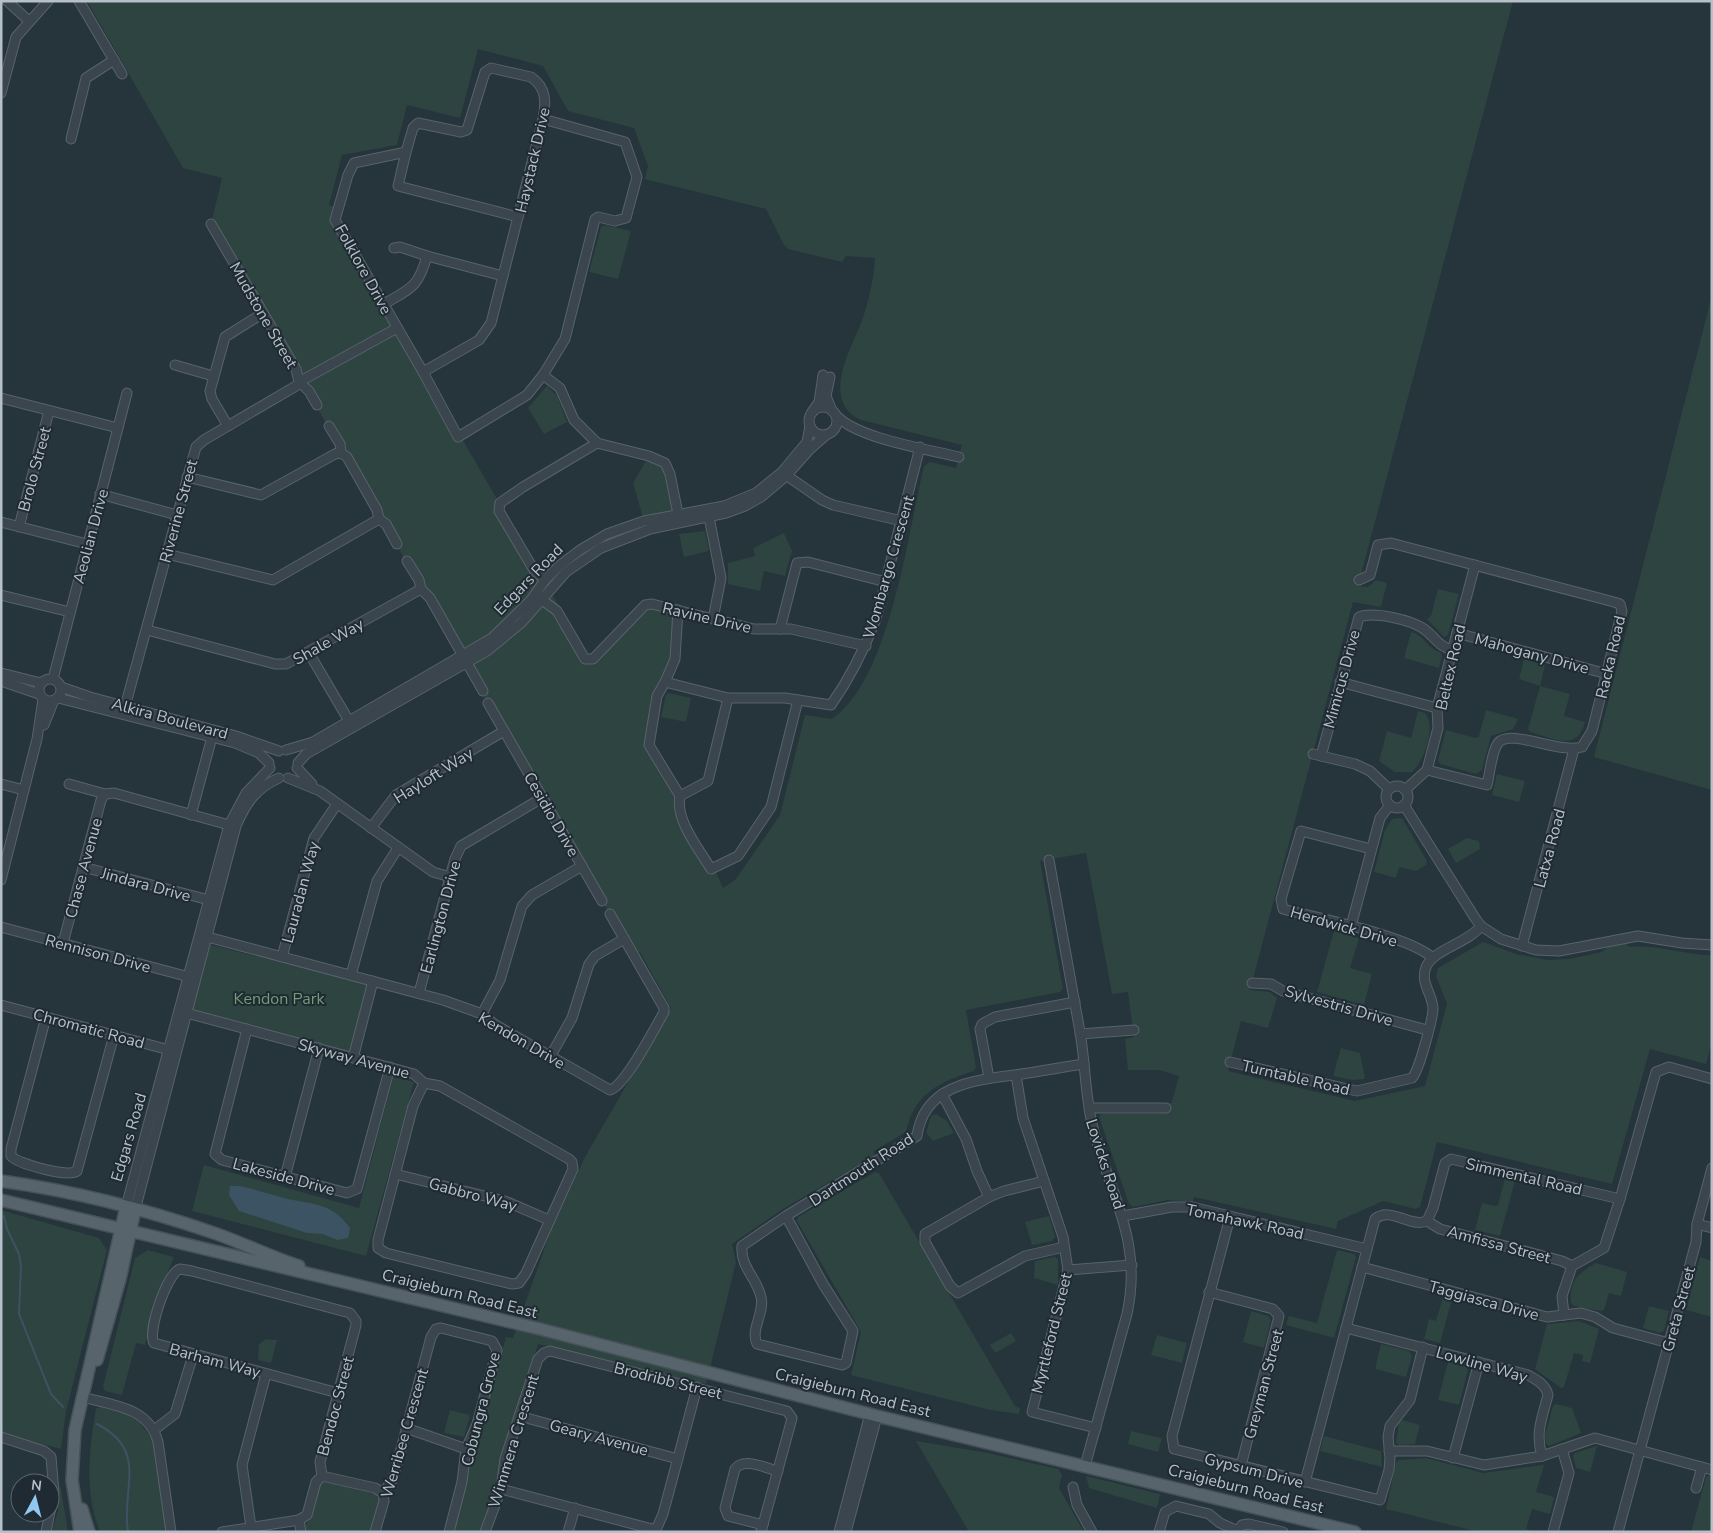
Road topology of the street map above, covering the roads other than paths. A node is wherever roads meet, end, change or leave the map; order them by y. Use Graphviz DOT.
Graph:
graph roads {
  1 [pos="8,1"];
  2 [pos="48,1"];
  3 [pos="79,1"];
  4 [pos="29,21"];
  5 [pos="114,60"];
  6 [pos="122,74"];
  7 [pos="2,88"];
  8 [pos="543,119"];
  9 [pos="71,139"];
  10 [pos="406,152"];
  11 [pos="518,217"];
  12 [pos="211,224"];
  13 [pos="394,248"];
  14 [pos="427,256"];
  15 [pos="503,276"];
  16 [pos="384,304"];
  17 [pos="263,313"];
  18 [pos="397,328"];
  19 [pos="175,365"];
  20 [pos="423,372"];
  21 [pos="543,375"];
  22 [pos="214,376"];
  23 [pos="299,382"];
  24 [pos="127,394"];
  25 [pos="1,398"];
  26 [pos="317,405"];
  27 [pos="49,411"];
  28 [pos="812,412"];
  29 [pos="833,412"];
  30 [pos="228,426"];
  31 [pos="329,426"];
  32 [pos="810,426"];
  33 [pos="118,428"];
  34 [pos="864,433"];
  35 [pos="827,435"];
  36 [pos="597,443"];
  37 [pos="920,447"];
  38 [pos="341,453"];
  39 [pos="959,457"];
  40 [pos="784,474"];
  41 [pos="187,477"];
  42 [pos="100,494"];
  43 [pos="708,513"];
  44 [pos="678,514"];
  45 [pos="177,515"];
  46 [pos="379,519"];
  47 [pos="902,521"];
  48 [pos="1,522"];
  49 [pos="19,527"];
  50 [pos="87,544"];
  51 [pos="397,544"];
  52 [pos="167,554"];
  53 [pos="407,561"];
  54 [pos="1475,565"];
  55 [pos="545,580"];
  56 [pos="1359,580"];
  57 [pos="886,582"];
  58 [pos="421,590"];
  59 [pos="1,595"];
  60 [pos="542,599"];
  61 [pos="678,610"];
  62 [pos="70,612"];
  63 [pos="713,619"];
  64 [pos="780,628"];
  65 [pos="146,630"];
  66 [pos="1457,633"];
  67 [pos="866,646"];
  68 [pos="1452,650"];
  69 [pos="309,652"];
  70 [pos="464,658"];
  71 [pos="1,674"];
  72 [pos="1607,674"];
  73 [pos="53,679"];
  74 [pos="1,681"];
  75 [pos="665,682"];
  76 [pos="1340,682"];
  77 [pos="41,683"];
  78 [pos="61,687"];
  79 [pos="483,692"];
  80 [pos="41,696"];
  81 [pos="728,698"];
  82 [pos="56,699"];
  83 [pos="798,700"];
  84 [pos="488,703"];
  85 [pos="1437,708"];
  86 [pos="124,710"];
  87 [pos="351,724"];
  88 [pos="504,731"];
  89 [pos="212,737"];
  90 [pos="38,739"];
  91 [pos="1574,749"];
  92 [pos="282,750"];
  93 [pos="298,765"];
  94 [pos="269,766"];
  95 [pos="1427,770"];
  96 [pos="284,778"];
  97 [pos="1,784"];
  98 [pos="69,784"];
  99 [pos="1389,789"];
  100 [pos="24,790"];
  101 [pos="1405,790"];
  102 [pos="320,791"];
  103 [pos="105,794"];
  104 [pos="680,796"];
  105 [pos="542,798"];
  106 [pos="337,804"];
  107 [pos="1390,805"];
  108 [pos="1404,805"];
  109 [pos="191,814"];
  110 [pos="229,824"];
  111 [pos="371,828"];
  112 [pos="398,848"];
  113 [pos="1371,849"];
  114 [pos="1049,860"];
  115 [pos="582,866"];
  116 [pos="83,867"];
  117 [pos="450,877"];
  118 [pos="1,880"];
  119 [pos="209,900"];
  120 [pos="602,901"];
  121 [pos="610,914"];
  122 [pos="1351,926"];
  123 [pos="1481,926"];
  124 [pos="1,927"];
  125 [pos="203,936"];
  126 [pos="624,938"];
  127 [pos="63,943"];
  128 [pos="1712,945"];
  129 [pos="1522,946"];
  130 [pos="282,957"];
  131 [pos="1433,958"];
  132 [pos="351,975"];
  133 [pos="192,978"];
  134 [pos="374,981"];
  135 [pos="1252,983"];
  136 [pos="419,993"];
  137 [pos="1075,1002"];
  138 [pos="1,1005"];
  139 [pos="183,1012"];
  140 [pos="482,1014"];
  141 [pos="46,1017"];
  142 [pos="246,1029"];
  143 [pos="1134,1030"];
  144 [pos="1427,1030"];
  145 [pos="1080,1034"];
  146 [pos="114,1035"];
  147 [pos="319,1048"];
  148 [pos="172,1050"];
  149 [pos="550,1057"];
  150 [pos="353,1058"];
  151 [pos="1230,1062"];
  152 [pos="1084,1064"];
  153 [pos="390,1068"];
  154 [pos="1016,1075"];
  155 [pos="989,1078"];
  156 [pos="1712,1079"];
  157 [pos="424,1083"];
  158 [pos="942,1094"];
  159 [pos="1089,1108"];
  160 [pos="1166,1108"];
  161 [pos="1712,1168"];
  162 [pos="395,1174"];
  163 [pos="285,1177"];
  164 [pos="1044,1180"];
  165 [pos="1,1181"];
  166 [pos="990,1197"];
  167 [pos="1620,1199"];
  168 [pos="1,1200"];
  169 [pos="131,1208"];
  170 [pos="786,1216"];
  171 [pos="1123,1216"];
  172 [pos="1230,1217"];
  173 [pos="549,1220"];
  174 [pos="1426,1221"];
  175 [pos="1697,1224"];
  176 [pos="1712,1228"];
  177 [pos="126,1230"];
  178 [pos="1064,1248"];
  179 [pos="1366,1249"];
  180 [pos="1132,1264"];
  181 [pos="1572,1266"];
  182 [pos="1362,1267"];
  183 [pos="1068,1270"];
  184 [pos="343,1282"];
  185 [pos="1209,1292"];
  186 [pos="1564,1315"];
  187 [pos="356,1325"];
  188 [pos="1346,1328"];
  189 [pos="1669,1343"];
  190 [pos="496,1344"];
  191 [pos="1424,1347"];
  192 [pos="544,1353"];
  193 [pos="193,1355"];
  194 [pos="1479,1362"];
  195 [pos="266,1374"];
  196 [pos="698,1387"];
  197 [pos="338,1393"];
  198 [pos="84,1397"];
  199 [pos="874,1414"];
  200 [pos="519,1416"];
  201 [pos="406,1428"];
  202 [pos="1096,1428"];
  203 [pos="154,1430"];
  204 [pos="1,1437"];
  205 [pos="466,1449"];
  206 [pos="1562,1449"];
  207 [pos="1639,1450"];
  208 [pos="1389,1451"];
  209 [pos="1542,1456"];
  210 [pos="1453,1458"];
  211 [pos="678,1459"];
  212 [pos="1085,1466"];
  213 [pos="1241,1466"];
  214 [pos="1702,1467"];
  215 [pos="778,1470"];
  216 [pos="1712,1470"];
  217 [pos="322,1476"];
  218 [pos="1305,1482"];
  219 [pos="1073,1487"];
  220 [pos="1696,1488"];
  221 [pos="501,1489"];
  222 [pos="383,1493"];
  223 [pos="574,1508"];
  224 [pos="299,1520"];
  225 [pos="251,1527"];
  226 [pos="762,1528"];
  227 [pos="656,1531"];
  228 [pos="1238,1531"];
  229 [pos="46,1532"];
  230 [pos="80,1532"];
  231 [pos="89,1532"];
  232 [pos="171,1532"];
  233 [pos="222,1532"];
  234 [pos="301,1532"];
  235 [pos="376,1532"];
  236 [pos="449,1532"];
  237 [pos="485,1532"];
  238 [pos="568,1532"];
  239 [pos="839,1532"];
  240 [pos="846,1532"];
  241 [pos="1092,1532"];
  242 [pos="1159,1532"];
  243 [pos="1284,1532"];
  244 [pos="1355,1532"];
  245 [pos="1553,1532"];
  246 [pos="1618,1532"];
  1 -- 4 [label="street"];
  2 -- 4 [label="street"];
  3 -- 5 [label="street"];
  4 -- 7 [label="street"];
  5 -- 6 [label="street"];
  5 -- 9 [label="street"];
  8 -- 10 [label="street, Haystack Drive"];
  8 -- 11 [label="street, Haystack Drive"];
  8 -- 21 [label="street"];
  10 -- 11 [label="street"];
  10 -- 16 [label="street, Folklore Drive"];
  11 -- 15 [label="street, Haystack Drive"];
  12 -- 17 [label="street, Mudstone Street"];
  13 -- 14 [label="street"];
  14 -- 15 [label="street"];
  14 -- 16 [label="street"];
  15 -- 20 [label="street, Haystack Drive"];
  16 -- 18 [label="street, Folklore Drive"];
  17 -- 22 [label="street"];
  17 -- 23 [label="street, Mudstone Street"];
  18 -- 20 [label="street, Folklore Drive"];
  18 -- 23 [label="street, Riverine Street"];
  19 -- 22 [label="street"];
  20 -- 21 [label="street, Folklore Drive"];
  21 -- 36 [label="street"];
  22 -- 30 [label="street"];
  23 -- 26 [label="street, Mudstone Street"];
  23 -- 30 [label="street, Riverine Street"];
  24 -- 33 [label="street, Aeolian Drive"];
  25 -- 27 [label="street"];
  27 -- 33 [label="street"];
  27 -- 49 [label="street, Brolo Street"];
  28 -- 29 [label="street"];
  28 -- 29 [label="street"];
  28 -- 32 [label="street"];
  29 -- 34 [label="street"];
  29 -- 35 [label="street"];
  30 -- 41 [label="street, Riverine Street"];
  31 -- 38 [label="street"];
  32 -- 35 [label="street"];
  32 -- 40 [label="street, Edgars Road"];
  33 -- 42 [label="street, Aeolian Drive"];
  34 -- 35 [label="street"];
  34 -- 37 [label="street"];
  35 -- 40 [label="street, Edgars Road"];
  36 -- 44 [label="street"];
  36 -- 55 [label="street"];
  37 -- 39 [label="street"];
  37 -- 47 [label="street, Wombargo Crescent"];
  38 -- 41 [label="street"];
  38 -- 46 [label="street"];
  40 -- 43 [label="street, Edgars Road"];
  40 -- 47 [label="street"];
  41 -- 45 [label="street, Riverine Street"];
  42 -- 45 [label="street"];
  42 -- 50 [label="street, Aeolian Drive"];
  43 -- 44 [label="street, Edgars Road"];
  43 -- 60 [label="street, Edgars Road"];
  43 -- 63 [label="street"];
  44 -- 55 [label="street, Edgars Road"];
  45 -- 52 [label="street, Riverine Street"];
  46 -- 51 [label="street"];
  46 -- 52 [label="street"];
  47 -- 57 [label="street, Wombargo Crescent"];
  48 -- 49 [label="street"];
  49 -- 50 [label="street"];
  50 -- 62 [label="street, Aeolian Drive"];
  52 -- 65 [label="street, Riverine Street"];
  53 -- 58 [label="street"];
  54 -- 56 [label="street, Racka Road"];
  54 -- 66 [label="street, Beltex Road"];
  54 -- 72 [label="street, Racka Road"];
  55 -- 70 [label="street, Edgars Road"];
  57 -- 64 [label="street"];
  57 -- 67 [label="street, Wombargo Crescent"];
  58 -- 69 [label="street, Shale Way"];
  58 -- 70 [label="street"];
  59 -- 62 [label="street"];
  60 -- 61 [label="street, Ravine Drive"];
  60 -- 70 [label="street, Edgars Road"];
  61 -- 63 [label="street, Ravine Drive"];
  61 -- 75 [label="street"];
  62 -- 73 [label="street, Aeolian Drive"];
  63 -- 64 [label="street, Ravine Drive"];
  64 -- 67 [label="street, Ravine Drive"];
  65 -- 69 [label="street, Shale Way"];
  65 -- 86 [label="street, Riverine Street"];
  66 -- 68 [label="street, Beltex Road"];
  66 -- 72 [label="street, Mahogany Drive"];
  67 -- 83 [label="street, Wombargo Crescent"];
  68 -- 76 [label="street, Mimicus Drive"];
  68 -- 85 [label="street, Beltex Road"];
  69 -- 87 [label="street"];
  70 -- 79 [label="street"];
  70 -- 87 [label="street, Edgars Road"];
  71 -- 77 [label="street"];
  72 -- 91 [label="street, Racka Road"];
  73 -- 77 [label="street"];
  73 -- 78 [label="street"];
  74 -- 80 [label="street"];
  75 -- 81 [label="street, Wombargo Crescent"];
  75 -- 104 [label="street"];
  76 -- 85 [label="street"];
  76 -- 99 [label="street, Mimicus Drive"];
  77 -- 80 [label="street"];
  78 -- 82 [label="street"];
  78 -- 86 [label="street, Alkira Boulevard"];
  80 -- 82 [label="street"];
  80 -- 90 [label="street"];
  81 -- 83 [label="street, Wombargo Crescent"];
  81 -- 104 [label="street"];
  82 -- 86 [label="street, Alkira Boulevard"];
  82 -- 90 [label="street"];
  83 -- 104 [label="street"];
  84 -- 88 [label="street, Cesidio Drive"];
  85 -- 95 [label="street, Beltex Road"];
  86 -- 89 [label="street, Alkira Boulevard"];
  86 -- 92 [label="street, Alkira Boulevard"];
  87 -- 92 [label="street, Edgars Road"];
  87 -- 93 [label="street, Edgars Road"];
  88 -- 105 [label="street, Cesidio Drive"];
  88 -- 111 [label="street, Hayloft Way"];
  89 -- 94 [label="street, Alkira Boulevard"];
  89 -- 109 [label="street"];
  90 -- 100 [label="street"];
  91 -- 95 [label="street"];
  91 -- 129 [label="street, Latxa Road"];
  92 -- 93 [label="street"];
  92 -- 94 [label="street"];
  93 -- 96 [label="street"];
  93 -- 102 [label="street"];
  94 -- 96 [label="street"];
  94 -- 110 [label="street, Edgars Road"];
  95 -- 101 [label="street"];
  96 -- 102 [label="street"];
  96 -- 125 [label="street, Edgars Road"];
  97 -- 100 [label="street"];
  98 -- 103 [label="street"];
  99 -- 101 [label="street"];
  99 -- 107 [label="street"];
  100 -- 118 [label="street"];
  101 -- 108 [label="street"];
  102 -- 106 [label="street"];
  103 -- 109 [label="street"];
  103 -- 116 [label="street, Chase Avenue"];
  105 -- 115 [label="street, Cesidio Drive"];
  105 -- 117 [label="street, Earlington Drive"];
  106 -- 111 [label="street"];
  106 -- 130 [label="street, Lauradan Way"];
  107 -- 108 [label="street"];
  107 -- 113 [label="street"];
  108 -- 123 [label="street"];
  109 -- 110 [label="street"];
  110 -- 119 [label="street, Edgars Road"];
  111 -- 112 [label="street"];
  112 -- 117 [label="street"];
  112 -- 132 [label="street"];
  113 -- 122 [label="street"];
  113 -- 122 [label="street, Herdwick Drive"];
  114 -- 137 [label="street, Lovicks Road"];
  115 -- 120 [label="street"];
  115 -- 140 [label="street, Cesidio Drive"];
  116 -- 119 [label="street, Jindara Drive"];
  116 -- 127 [label="street, Chase Avenue"];
  117 -- 136 [label="street, Earlington Drive"];
  119 -- 125 [label="street, Edgars Road"];
  121 -- 126 [label="street, Kendon Drive"];
  122 -- 131 [label="street, Herdwick Drive"];
  123 -- 129 [label="street"];
  123 -- 131 [label="street"];
  124 -- 127 [label="street, Rennison Drive"];
  125 -- 130 [label="street, Kendon Drive"];
  125 -- 133 [label="street, Edgars Road"];
  126 -- 149 [label="street"];
  126 -- 149 [label="street, Kendon Drive"];
  127 -- 133 [label="street, Rennison Drive"];
  128 -- 129 [label="street"];
  130 -- 132 [label="street, Kendon Drive"];
  131 -- 144 [label="street, Turntable Road"];
  132 -- 134 [label="street, Kendon Drive"];
  133 -- 139 [label="street, Edgars Road"];
  134 -- 136 [label="street, Kendon Drive"];
  134 -- 150 [label="street"];
  135 -- 144 [label="street, Sylvestris Drive"];
  136 -- 140 [label="street, Kendon Drive"];
  137 -- 145 [label="street, Lovicks Road"];
  137 -- 155 [label="street"];
  138 -- 141 [label="street, Chromatic Road"];
  139 -- 142 [label="street, Skyway Avenue"];
  139 -- 148 [label="street, Edgars Road"];
  140 -- 149 [label="street, Kendon Drive"];
  141 -- 146 [label="street, Chromatic Road"];
  141 -- 146 [label="street"];
  142 -- 147 [label="street, Skyway Avenue"];
  142 -- 163 [label="street, Lakeside Drive"];
  143 -- 145 [label="street"];
  144 -- 151 [label="street, Turntable Road"];
  145 -- 152 [label="street, Lovicks Road"];
  146 -- 148 [label="street, Chromatic Road"];
  147 -- 150 [label="street, Skyway Avenue"];
  147 -- 163 [label="street"];
  148 -- 169 [label="street, Edgars Road"];
  150 -- 153 [label="street, Skyway Avenue"];
  152 -- 154 [label="street, Dartmouth Road"];
  152 -- 159 [label="street, Lovicks Road"];
  153 -- 157 [label="street, Skyway Avenue"];
  153 -- 163 [label="street, Lakeside Drive"];
  154 -- 155 [label="street, Dartmouth Road"];
  154 -- 164 [label="street, Myrtleford Street"];
  155 -- 158 [label="street, Dartmouth Road"];
  156 -- 167 [label="street"];
  157 -- 162 [label="street"];
  157 -- 173 [label="street, Skyway Avenue"];
  158 -- 166 [label="street"];
  158 -- 170 [label="street, Dartmouth Road"];
  159 -- 160 [label="street"];
  159 -- 171 [label="street, Lovicks Road"];
  161 -- 175 [label="street, Greta Street"];
  162 -- 173 [label="street, Gabbro Way"];
  162 -- 173 [label="street"];
  164 -- 166 [label="street"];
  164 -- 178 [label="street, Myrtleford Street"];
  165 -- 169 [label="main road, Craigieburn Road East"];
  166 -- 178 [label="street"];
  167 -- 174 [label="street, Simmental Road"];
  167 -- 181 [label="street"];
  168 -- 177 [label="main road, Craigieburn Road East"];
  169 -- 177 [label="main road, Edgars Road"];
  169 -- 184 [label="main road, Craigieburn Road East"];
  170 -- 170 [label="street, Dartmouth Road"];
  171 -- 172 [label="street, Tomahawk Road"];
  171 -- 180 [label="street, Lovicks Road"];
  172 -- 179 [label="street, Tomahawk Road"];
  172 -- 185 [label="street, Gypsum Drive"];
  174 -- 179 [label="street"];
  174 -- 181 [label="street, Amfissa Street"];
  175 -- 176 [label="street"];
  175 -- 189 [label="street, Greta Street"];
  177 -- 184 [label="main road, Craigieburn Road East"];
  177 -- 198 [label="main road, Edgars Road"];
  178 -- 183 [label="street, Myrtleford Street"];
  179 -- 182 [label="street"];
  180 -- 183 [label="street"];
  180 -- 202 [label="street, Lovicks Road"];
  181 -- 186 [label="street"];
  182 -- 186 [label="street, Taggiasca Drive"];
  182 -- 188 [label="street"];
  183 -- 202 [label="street, Myrtleford Street"];
  184 -- 199 [label="main road, Craigieburn Road East"];
  185 -- 213 [label="street, Greyman Street"];
  185 -- 213 [label="street, Gypsum Drive"];
  186 -- 189 [label="street, Taggiasca Drive"];
  187 -- 193 [label="street, Barham Way"];
  187 -- 197 [label="street, Bendoc Street"];
  188 -- 191 [label="street, Lowline Way"];
  188 -- 218 [label="street"];
  189 -- 207 [label="street, Greta Street"];
  190 -- 201 [label="street, Werribee Crescent"];
  190 -- 205 [label="street, Cobungra Grove"];
  191 -- 194 [label="street, Lowline Way"];
  191 -- 208 [label="street, Gypsum Drive"];
  192 -- 196 [label="street, Brodribb Street"];
  192 -- 200 [label="street, Wimmera Crescent"];
  193 -- 195 [label="street, Barham Way"];
  193 -- 203 [label="street"];
  194 -- 209 [label="street, Lowline Way"];
  194 -- 210 [label="street"];
  195 -- 197 [label="street, Barham Way"];
  195 -- 225 [label="street"];
  196 -- 211 [label="street"];
  196 -- 215 [label="street, Brodribb Street"];
  197 -- 217 [label="street, Bendoc Street"];
  198 -- 203 [label="street"];
  198 -- 230 [label="main road, Edgars Road"];
  198 -- 231 [label="main road, Edgars Road"];
  199 -- 212 [label="main road, Craigieburn Road East"];
  199 -- 239 [label="street"];
  199 -- 240 [label="street"];
  200 -- 211 [label="street, Geary Avenue"];
  200 -- 221 [label="street, Wimmera Crescent"];
  201 -- 205 [label="street"];
  201 -- 222 [label="street, Werribee Crescent"];
  202 -- 212 [label="street, Lovicks Road"];
  203 -- 232 [label="street"];
  204 -- 229 [label="street"];
  205 -- 236 [label="street, Cobungra Grove"];
  206 -- 207 [label="street"];
  206 -- 209 [label="street"];
  206 -- 245 [label="street"];
  207 -- 214 [label="street"];
  207 -- 246 [label="street, Greta Street"];
  208 -- 210 [label="street"];
  208 -- 218 [label="street, Gypsum Drive"];
  209 -- 210 [label="street"];
  211 -- 227 [label="street"];
  212 -- 244 [label="main road, Craigieburn Road East"];
  213 -- 218 [label="street, Gypsum Drive"];
  214 -- 216 [label="street"];
  214 -- 220 [label="street"];
  215 -- 226 [label="street"];
  215 -- 226 [label="street"];
  217 -- 222 [label="street"];
  217 -- 224 [label="street, Bendoc Street"];
  219 -- 241 [label="street"];
  221 -- 223 [label="street"];
  221 -- 237 [label="street, Wimmera Crescent"];
  222 -- 235 [label="street, Werribee Crescent"];
  223 -- 227 [label="street"];
  223 -- 238 [label="street"];
  224 -- 225 [label="street"];
  224 -- 234 [label="street"];
  225 -- 233 [label="street"];
  228 -- 242 [label="street"];
  228 -- 243 [label="street"];
}
